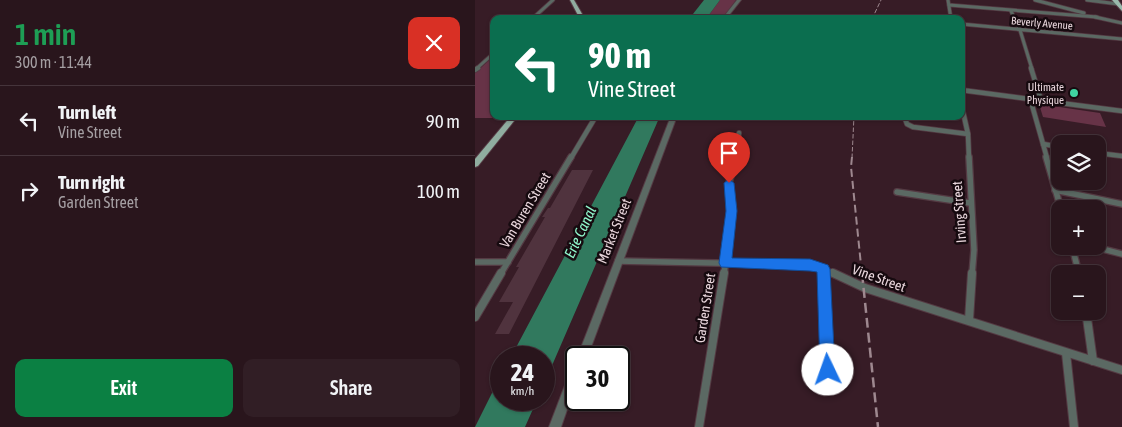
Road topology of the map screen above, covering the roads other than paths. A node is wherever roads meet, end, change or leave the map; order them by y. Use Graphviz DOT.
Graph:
graph roads {
  1 [pos="553,0"];
  2 [pos="572,0"];
  3 [pos="739,0"];
  4 [pos="948,0"];
  5 [pos="1035,0"];
  6 [pos="1087,0"];
  7 [pos="1116,2"];
  8 [pos="949,5"];
  9 [pos="1122,9"];
  10 [pos="1011,11"];
  11 [pos="536,15"];
  12 [pos="581,15"];
  13 [pos="727,15"];
  14 [pos="950,15"];
  15 [pos="1097,17"];
  16 [pos="965,24"];
  17 [pos="1122,24"];
  18 [pos="1020,30"];
  19 [pos="1122,39"];
  20 [pos="490,57"];
  21 [pos="475,70"];
  22 [pos="965,90"];
  23 [pos="1030,98"];
  24 [pos="1041,100"];
  25 [pos="1122,112"];
  26 [pos="512,120"];
  27 [pos="594,120"];
  28 [pos="673,120"];
  29 [pos="906,120"];
  30 [pos="965,120"];
  31 [pos="739,133"];
  32 [pos="968,134"];
  33 [pos="1043,144"];
  34 [pos="1051,145"];
  35 [pos="1106,154"];
  36 [pos="1122,156"];
  37 [pos="475,164"];
  38 [pos="1051,175"];
  39 [pos="1055,190"];
  40 [pos="897,192"];
  41 [pos="1058,200"];
  42 [pos="970,203"];
  43 [pos="1122,204"];
  44 [pos="1106,250"];
  45 [pos="1122,254"];
  46 [pos="618,261"];
  47 [pos="475,262"];
  48 [pos="508,262"];
  49 [pos="725,263"];
  50 [pos="823,269"];
  51 [pos="475,317"];
  52 [pos="969,320"];
  53 [pos="1087,320"];
  54 [pos="586,346"];
  55 [pos="1066,353"];
  56 [pos="1093,361"];
  57 [pos="828,370"];
  58 [pos="1122,370"];
  59 [pos="565,401"];
  60 [pos="555,427"];
  61 [pos="699,427"];
  62 [pos="1074,427"];
  1 -- 11 [label="street"];
  2 -- 12 [label="main road"];
  3 -- 13 [label="street"];
  4 -- 8 [label="street"];
  5 -- 15 [label="street"];
  6 -- 7 [label="street"];
  7 -- 9 [label="highway"];
  8 -- 10 [label="street"];
  8 -- 14 [label="street"];
  10 -- 15 [label="street"];
  10 -- 18 [label="street"];
  15 -- 17 [label="street"];
  16 -- 18 [label="street, Beverly Avenue"];
  18 -- 19 [label="street, Beverly Avenue"];
  18 -- 24 [label="street"];
  20 -- 21 [label="street"];
  22 -- 23 [label="street"];
  23 -- 24 [label="street"];
  23 -- 33 [label="street"];
  24 -- 25 [label="street"];
  26 -- 37 [label="main road"];
  27 -- 48 [label="street, Van Buren Street"];
  28 -- 46 [label="street, Market Street"];
  29 -- 32 [label="street"];
  30 -- 32 [label="street, Irving Street"];
  31 -- 49 [label="street, Garden Street"];
  32 -- 42 [label="street, Irving Street"];
  33 -- 34 [label="street"];
  33 -- 38 [label="street"];
  35 -- 36 [label="street"];
  39 -- 41 [label="street"];
  39 -- 43 [label="street"];
  40 -- 42 [label="street"];
  42 -- 52 [label="street, Irving Street"];
  44 -- 45 [label="street"];
  46 -- 49 [label="street, Vine Street"];
  46 -- 54 [label="street, Market Street"];
  47 -- 48 [label="street"];
  48 -- 51 [label="street, Van Buren Street"];
  49 -- 50 [label="street, Vine Street"];
  49 -- 61 [label="street, Garden Street"];
  50 -- 52 [label="street, Vine Street"];
  50 -- 57 [label="street"];
  52 -- 55 [label="street, Vine Street"];
  53 -- 56 [label="street"];
  55 -- 56 [label="street, Vine Street"];
  55 -- 62 [label="street"];
  56 -- 58 [label="street, Vine Street"];
  59 -- 60 [label="street"];
}
